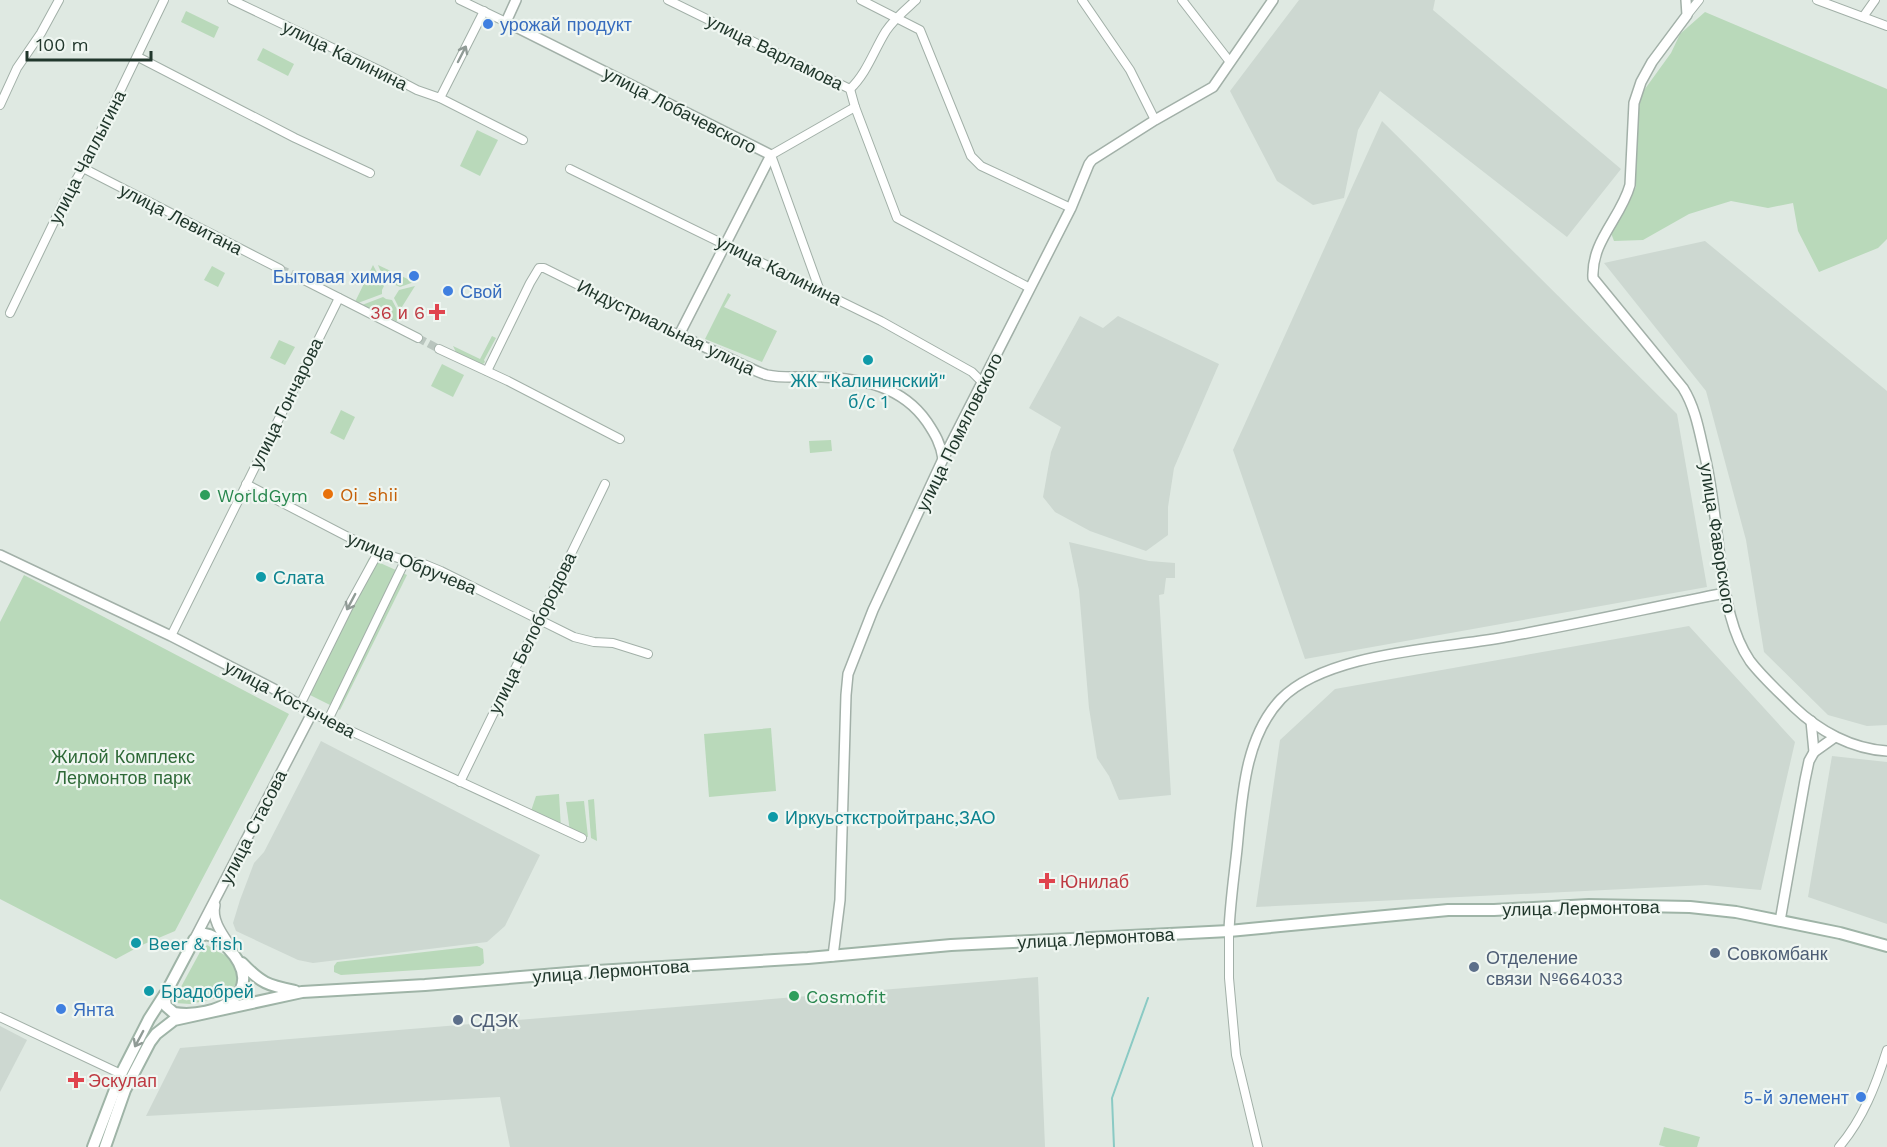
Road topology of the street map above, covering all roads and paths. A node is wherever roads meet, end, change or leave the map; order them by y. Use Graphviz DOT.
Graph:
graph roads {
  1 [pos="59,0"];
  2 [pos="164,0"];
  3 [pos="232,0"];
  4 [pos="460,0"];
  5 [pos="516,0"];
  6 [pos="668,0"];
  7 [pos="861,0"];
  8 [pos="916,0"];
  9 [pos="1082,0"];
  10 [pos="1182,0"];
  11 [pos="1273,0"];
  12 [pos="1686,0"];
  13 [pos="1699,0"];
  14 [pos="1817,0"];
  15 [pos="1875,0"];
  16 [pos="483,11"];
  17 [pos="1688,15"];
  18 [pos="1863,17"];
  19 [pos="896,18"];
  20 [pos="506,22"];
  21 [pos="1887,26"];
  22 [pos="138,57"];
  23 [pos="1230,62"];
  24 [pos="850,89"];
  25 [pos="440,98"];
  26 [pos="0,105"];
  27 [pos="855,107"];
  28 [pos="1155,120"];
  29 [pos="523,140"];
  30 [pos="771,155"];
  31 [pos="83,168"];
  32 [pos="570,169"];
  33 [pos="370,173"];
  34 [pos="1071,208"];
  35 [pos="726,244"];
  36 [pos="280,269"];
  37 [pos="296,276"];
  38 [pos="1030,288"];
  39 [pos="820,291"];
  40 [pos="339,298"];
  41 [pos="10,313"];
  42 [pos="679,335"];
  43 [pos="418,338"];
  44 [pos="439,349"];
  45 [pos="488,371"];
  46 [pos="982,382"];
  47 [pos="620,439"];
  48 [pos="943,459"];
  49 [pos="246,484"];
  50 [pos="605,484"];
  51 [pos="379,551"];
  52 [pos="0,555"];
  53 [pos="405,561"];
  54 [pos="1725,593"];
  55 [pos="539,620"];
  56 [pos="171,636"];
  57 [pos="648,654"];
  58 [pos="300,705"];
  59 [pos="312,713"];
  60 [pos="328,720"];
  61 [pos="1811,721"];
  62 [pos="1835,737"];
  63 [pos="1887,751"];
  64 [pos="1814,752"];
  65 [pos="460,782"];
  66 [pos="582,838"];
  67 [pos="218,894"];
  68 [pos="1780,921"];
  69 [pos="1229,931"];
  70 [pos="194,940"];
  71 [pos="1887,946"];
  72 [pos="833,956"];
  73 [pos="237,959"];
  74 [pos="168,989"];
  75 [pos="302,992"];
  76 [pos="202,1013"];
  77 [pos="0,1017"];
  78 [pos="1887,1050"];
  79 [pos="121,1074"];
  80 [pos="93,1147"];
  81 [pos="105,1147"];
  82 [pos="1258,1147"];
  83 [pos="1839,1147"];
  1 -- 26 [label="street"];
  2 -- 22 [label="street, улица Чаплыгина"];
  3 -- 25 [label="street, улица Калинина"];
  4 -- 16 [label="street, улица Лобачевского"];
  5 -- 20 [label="street"];
  6 -- 24 [label="street, улица Варламова"];
  7 -- 19 [label="street"];
  8 -- 19 [label="street"];
  9 -- 28 [label="street"];
  10 -- 23 [label="street"];
  11 -- 23 [label="street, улица Помяловского"];
  12 -- 17 [label="street"];
  13 -- 17 [label="street"];
  14 -- 18 [label="street"];
  15 -- 18 [label="street"];
  16 -- 20 [label="street, улица Лобачевского"];
  25 -- 16 [label="street, one-way"];
  17 -- 54 [label="street, улица Фаворского"];
  18 -- 21 [label="street"];
  19 -- 24 [label="street"];
  19 -- 34 [label="street"];
  20 -- 30 [label="street, улица Лобачевского"];
  22 -- 31 [label="street, улица Чаплыгина"];
  22 -- 33 [label="street"];
  23 -- 28 [label="street, улица Помяловского"];
  24 -- 27 [label="street, улица Варламова"];
  25 -- 29 [label="street, улица Калинина"];
  27 -- 30 [label="street"];
  27 -- 38 [label="street, улица Варламова"];
  28 -- 34 [label="street, улица Помяловского"];
  30 -- 35 [label="street"];
  30 -- 39 [label="street, улица Лобачевского"];
  31 -- 36 [label="street, улица Левитана"];
  31 -- 41 [label="street, улица Чаплыгина"];
  32 -- 35 [label="street, улица Калинина"];
  34 -- 38 [label="street, улица Помяловского"];
  35 -- 39 [label="street, улица Калинина"];
  35 -- 42 [label="street"];
  37 -- 40 [label="street"];
  38 -- 46 [label="street, улица Помяловского"];
  39 -- 46 [label="street, улица Калинина"];
  40 -- 43 [label="street"];
  40 -- 49 [label="street, улица Гончарова"];
  42 -- 45 [label="street, Индустриальная улица"];
  42 -- 48 [label="street, Индустриальная улица"];
  44 -- 45 [label="street"];
  45 -- 47 [label="street"];
  46 -- 48 [label="street, улица Помяловского"];
  48 -- 72 [label="street, улица Помяловского"];
  49 -- 51 [label="street, улица Обручева"];
  49 -- 56 [label="street, улица Гончарова"];
  50 -- 55 [label="street, улица Белобородова"];
  51 -- 53 [label="street, улица Обручева"];
  51 -- 58 [label="street, one-way"];
  52 -- 56 [label="street, улица Костычева"];
  53 -- 55 [label="street, улица Обручева"];
  53 -- 60 [label="street"];
  54 -- 61 [label="street, улица Фаворского"];
  54 -- 69 [label="street"];
  55 -- 57 [label="street, улица Обручева"];
  55 -- 65 [label="street, улица Белобородова"];
  56 -- 58 [label="street, улица Костычева"];
  58 -- 59 [label="street, улица Костычева"];
  59 -- 60 [label="street, улица Костычева"];
  59 -- 67 [label="street, улица Стасова"];
  60 -- 65 [label="street, улица Костычева"];
  61 -- 62 [label="street, улица Фаворского"];
  61 -- 64 [label="street"];
  62 -- 63 [label="street, улица Фаворского"];
  62 -- 64 [label="street"];
  64 -- 68 [label="street"];
  65 -- 66 [label="street, улица Костычева"];
  67 -- 70 [label="street, улица Стасова"];
  67 -- 73 [label="street, улица Лермонтова"];
  68 -- 69 [label="main road, улица Лермонтова"];
  68 -- 71 [label="main road, улица Лермонтова"];
  69 -- 72 [label="main road, улица Лермонтова"];
  69 -- 82 [label="street"];
  70 -- 73 [label="main road"];
  70 -- 74 [label="main road"];
  72 -- 75 [label="main road, улица Лермонтова"];
  73 -- 75 [label="main road, улица Лермонтова"];
  73 -- 76 [label="main road"];
  74 -- 76 [label="main road"];
  74 -- 79 [label="main road, one-way"];
  75 -- 76 [label="main road, улица Лермонтова"];
  76 -- 81 [label="main road, улица Лермонтова"];
  77 -- 79 [label="street"];
  78 -- 83 [label="street"];
  79 -- 80 [label="main road"];
}
